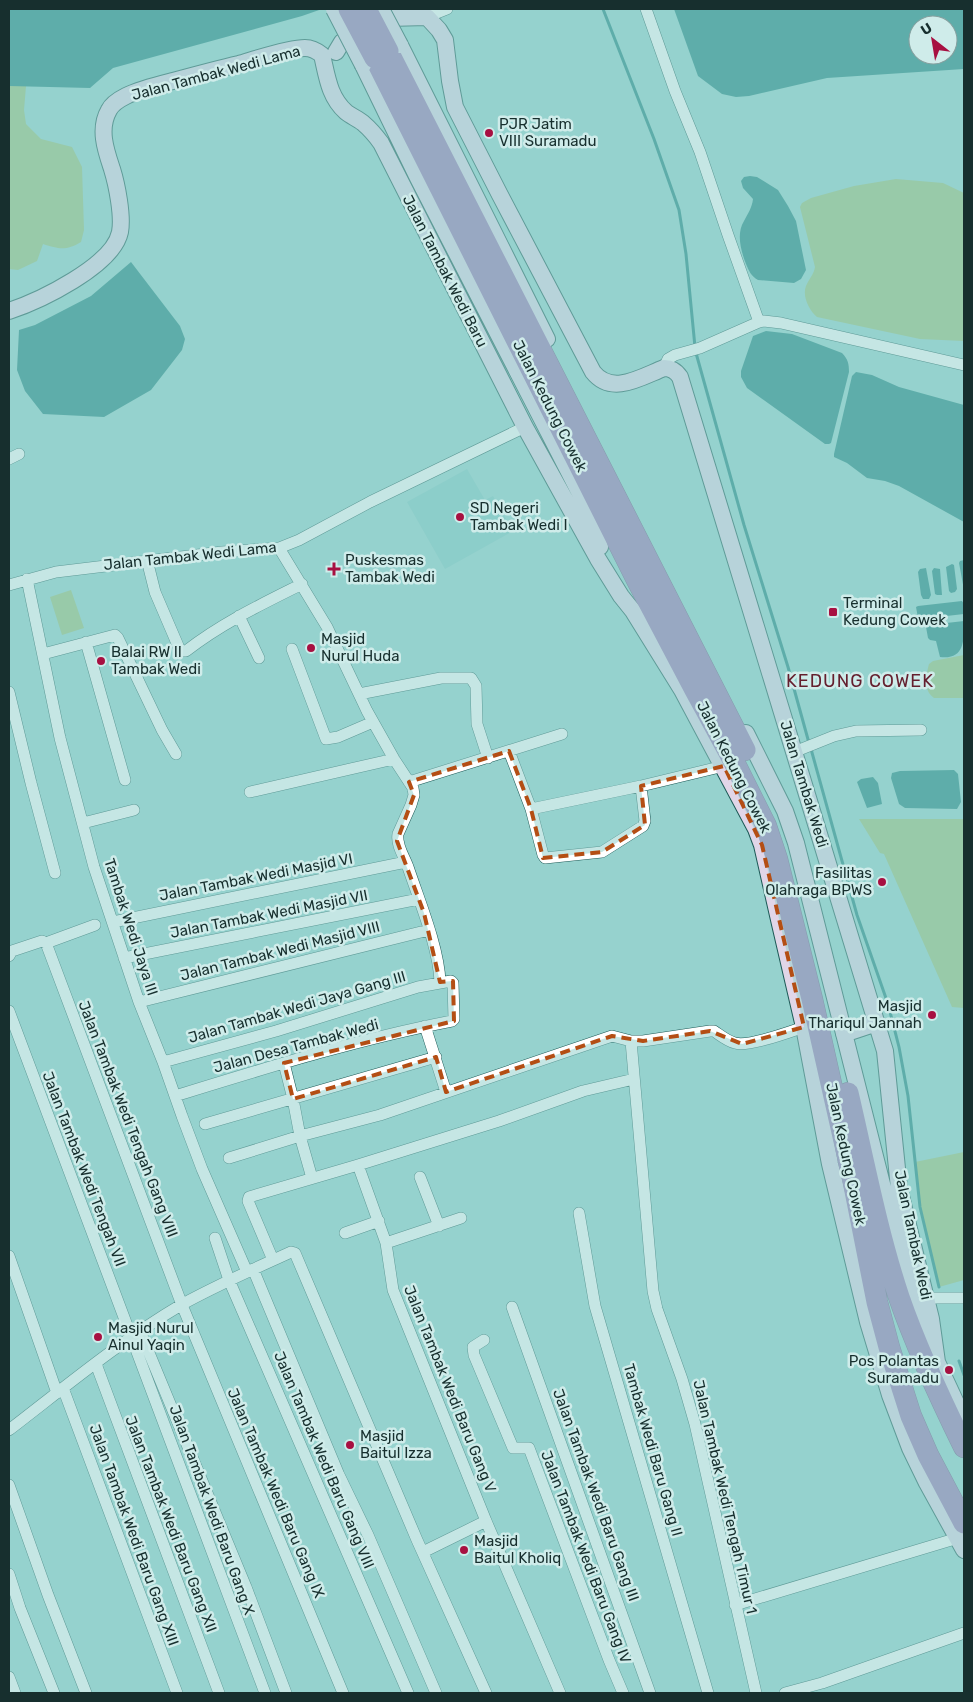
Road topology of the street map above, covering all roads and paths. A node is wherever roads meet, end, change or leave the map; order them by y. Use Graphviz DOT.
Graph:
graph roads {
  1 [pos="334,9"];
  2 [pos="349,9"];
  3 [pos="366,9"];
  4 [pos="381,9"];
  5 [pos="447,9"];
  6 [pos="646,9"];
  7 [pos="427,17"];
  8 [pos="329,53"];
  9 [pos="381,54"];
  10 [pos="9,311"];
  11 [pos="759,322"];
  12 [pos="964,365"];
  13 [pos="664,368"];
  14 [pos="525,427"];
  15 [pos="279,548"];
  16 [pos="147,560"];
  17 [pos="27,580"];
  18 [pos="302,584"];
  19 [pos="9,585"];
  20 [pos="634,611"];
  21 [pos="239,616"];
  22 [pos="86,642"];
  23 [pos="292,649"];
  24 [pos="43,654"];
  25 [pos="259,658"];
  26 [pos="9,692"];
  27 [pos="359,694"];
  28 [pos="373,722"];
  29 [pos="921,730"];
  30 [pos="562,734"];
  31 [pos="799,750"];
  32 [pos="508,751"];
  33 [pos="176,754"];
  34 [pos="488,758"];
  35 [pos="394,759"];
  36 [pos="724,766"];
  37 [pos="124,780"];
  38 [pos="409,782"];
  39 [pos="641,786"];
  40 [pos="250,792"];
  41 [pos="531,809"];
  42 [pos="134,810"];
  43 [pos="83,823"];
  44 [pos="406,862"];
  45 [pos="55,873"];
  46 [pos="419,899"];
  47 [pos="113,922"];
  48 [pos="95,925"];
  49 [pos="428,930"];
  50 [pos="46,943"];
  51 [pos="10,950"];
  52 [pos="124,958"];
  53 [pos="440,982"];
  54 [pos="139,1002"];
  55 [pos="9,1011"];
  56 [pos="876,1024"];
  57 [pos="425,1026"];
  58 [pos="804,1027"];
  59 [pos="844,1034"];
  60 [pos="631,1041"];
  61 [pos="436,1057"];
  62 [pos="163,1062"];
  63 [pos="284,1063"];
  64 [pos="634,1079"];
  65 [pos="446,1092"];
  66 [pos="175,1096"];
  67 [pos="293,1099"];
  68 [pos="205,1124"];
  69 [pos="300,1136"];
  70 [pos="229,1158"];
  71 [pos="358,1165"];
  72 [pos="420,1177"];
  73 [pos="312,1178"];
  74 [pos="892,1190"];
  75 [pos="579,1213"];
  76 [pos="461,1218"];
  77 [pos="378,1221"];
  78 [pos="439,1226"];
  79 [pos="846,1232"];
  80 [pos="345,1233"];
  81 [pos="215,1238"];
  82 [pos="386,1243"];
  83 [pos="866,1246"];
  84 [pos="9,1256"];
  85 [pos="273,1260"];
  86 [pos="250,1270"];
  87 [pos="229,1280"];
  88 [pos="926,1298"];
  89 [pos="964,1298"];
  90 [pos="182,1305"];
  91 [pos="512,1307"];
  92 [pos="136,1334"];
  93 [pos="484,1340"];
  94 [pos="937,1362"];
  95 [pos="96,1364"];
  96 [pos="60,1391"];
  97 [pos="964,1420"];
  98 [pos="9,1430"];
  99 [pos="964,1447"];
  100 [pos="9,1485"];
  101 [pos="486,1521"];
  102 [pos="962,1537"];
  103 [pos="423,1552"];
  104 [pos="9,1574"];
  105 [pos="735,1605"];
  106 [pos="964,1634"];
  107 [pos="9,1677"];
  108 [pos="15,1693"];
  109 [pos="54,1693"];
  110 [pos="86,1693"];
  111 [pos="176,1693"];
  112 [pos="219,1693"];
  113 [pos="265,1693"];
  114 [pos="286,1693"];
  115 [pos="343,1693"];
  116 [pos="408,1693"];
  117 [pos="436,1693"];
  118 [pos="486,1693"];
  119 [pos="560,1693"];
  120 [pos="623,1693"];
  121 [pos="650,1693"];
  122 [pos="708,1693"];
  123 [pos="756,1693"];
  124 [pos="785,1693"];
  1 -- 9 [label="main road, bridge"];
  2 -- 9 [label="highway, bridge"];
  3 -- 9 [label="highway, bridge"];
  4 -- 9 [label="main road, bridge"];
  5 -- 7 [label="street"];
  6 -- 11 [label="street"];
  7 -- 8 [label="main road"];
  7 -- 13 [label="main road"];
  8 -- 10 [label="main road, Jalan Tambak Wedi Lama"];
  8 -- 14 [label="main road, Jalan Tambak Wedi Baru"];
  9 -- 20 [label="main road"];
  9 -- 59 [label="main road"];
  9 -- 83 [label="highway, Jalan Kedung Cowek"];
  9 -- 99 [label="highway, Jalan Kedung Cowek"];
  11 -- 12 [label="street"];
  11 -- 13 [label="street"];
  13 -- 31 [label="main road, Jalan Tambak Wedi"];
  14 -- 15 [label="street, Jalan Tambak Wedi Lama"];
  14 -- 20 [label="main road, Jalan Tambak Wedi Baru"];
  15 -- 16 [label="street, Jalan Tambak Wedi Lama"];
  15 -- 18 [label="street"];
  16 -- 17 [label="street, Jalan Tambak Wedi Lama"];
  16 -- 21 [label="street"];
  17 -- 19 [label="street, Jalan Tambak Wedi Lama"];
  17 -- 24 [label="street, Tambak Wedi Jaya III"];
  18 -- 21 [label="street"];
  18 -- 27 [label="street"];
  20 -- 36 [label="main road, Jalan Tambak Wedi Baru"];
  21 -- 25 [label="street"];
  22 -- 24 [label="street"];
  22 -- 33 [label="street"];
  22 -- 37 [label="street"];
  23 -- 28 [label="street"];
  24 -- 43 [label="street, Tambak Wedi Jaya III"];
  26 -- 45 [label="street"];
  27 -- 28 [label="street"];
  27 -- 34 [label="street"];
  28 -- 35 [label="street"];
  29 -- 31 [label="street"];
  30 -- 32 [label="street"];
  31 -- 56 [label="main road, Jalan Tambak Wedi"];
  32 -- 34 [label="street"];
  32 -- 41 [label="street"];
  34 -- 38 [label="street"];
  35 -- 38 [label="street"];
  35 -- 40 [label="street"];
  36 -- 39 [label="street"];
  36 -- 58 [label="main road, Jalan Tambak Wedi Baru"];
  38 -- 44 [label="street"];
  39 -- 41 [label="street"];
  39 -- 41 [label="street"];
  42 -- 43 [label="street"];
  43 -- 47 [label="street, Tambak Wedi Jaya III"];
  44 -- 46 [label="street"];
  44 -- 47 [label="street, Jalan Tambak Wedi Masjid VI"];
  46 -- 49 [label="street"];
  46 -- 52 [label="street, Jalan Tambak Wedi Masjid VII"];
  47 -- 52 [label="street, Tambak Wedi Jaya III"];
  48 -- 50 [label="street"];
  49 -- 53 [label="street"];
  49 -- 54 [label="street, Jalan Tambak Wedi Masjid VIII"];
  50 -- 51 [label="street"];
  50 -- 90 [label="street, Jalan Tambak Wedi Tengah Gang VIII"];
  52 -- 54 [label="street, Tambak Wedi Jaya III"];
  53 -- 57 [label="street, Jalan Desa Tambak Wedi"];
  53 -- 62 [label="street, Jalan Tambak Wedi Jaya Gang III"];
  54 -- 62 [label="street, Tambak Wedi Jaya III"];
  55 -- 92 [label="street, Jalan Tambak Wedi Tengah VII"];
  56 -- 59 [label="main road"];
  56 -- 74 [label="main road, Jalan Tambak Wedi"];
  57 -- 61 [label="street"];
  57 -- 63 [label="street, Jalan Desa Tambak Wedi"];
  58 -- 60 [label="street"];
  58 -- 79 [label="main road, Jalan Kedung Cowek"];
  59 -- 74 [label="main road"];
  60 -- 64 [label="street, Jalan Tambak Wedi Tengah Timur 1"];
  60 -- 65 [label="street"];
  61 -- 65 [label="street"];
  61 -- 67 [label="street"];
  62 -- 66 [label="street, Tambak Wedi Jaya III"];
  63 -- 66 [label="street, Jalan Desa Tambak Wedi"];
  63 -- 67 [label="street"];
  64 -- 71 [label="street"];
  64 -- 105 [label="street, Jalan Tambak Wedi Tengah Timur 1"];
  65 -- 69 [label="street"];
  66 -- 86 [label="street, Tambak Wedi Jaya III"];
  67 -- 68 [label="street"];
  67 -- 69 [label="street"];
  69 -- 70 [label="street"];
  69 -- 73 [label="street"];
  71 -- 73 [label="street"];
  71 -- 77 [label="street, Jalan Tambak Wedi Baru Gang V"];
  72 -- 78 [label="street"];
  73 -- 85 [label="street"];
  74 -- 88 [label="main road, Jalan Tambak Wedi"];
  74 -- 94 [label="main road"];
  75 -- 122 [label="street, Tambak Wedi Baru Gang II"];
  76 -- 78 [label="street"];
  77 -- 80 [label="street"];
  77 -- 82 [label="street, Jalan Tambak Wedi Baru Gang V"];
  78 -- 82 [label="street"];
  79 -- 83 [label="highway"];
  79 -- 102 [label="main road, Jalan Kedung Cowek"];
  81 -- 87 [label="street, Jalan Tambak Wedi Baru Gang VIII"];
  82 -- 101 [label="street, Jalan Tambak Wedi Baru Gang V"];
  83 -- 102 [label="highway, Jalan Kedung Cowek"];
  84 -- 96 [label="street, Jalan Tambak Wedi Baru Gang XIII"];
  85 -- 86 [label="street"];
  85 -- 103 [label="street"];
  86 -- 87 [label="street"];
  86 -- 117 [label="street, Tambak Wedi Jaya III"];
  87 -- 90 [label="street"];
  87 -- 116 [label="street, Jalan Tambak Wedi Baru Gang VIII"];
  88 -- 89 [label="street"];
  88 -- 94 [label="main road, Jalan Tambak Wedi"];
  90 -- 92 [label="street"];
  90 -- 115 [label="street, Jalan Tambak Wedi Baru Gang IX"];
  91 -- 121 [label="street, Jalan Tambak Wedi Baru Gang III"];
  92 -- 95 [label="street"];
  92 -- 113 [label="street, Jalan Tambak Wedi Baru Gang X"];
  92 -- 114 [label="street"];
  93 -- 120 [label="street, Jalan Tambak Wedi Baru Gang IV"];
  94 -- 97 [label="main road"];
  95 -- 96 [label="street"];
  95 -- 112 [label="street, Jalan Tambak Wedi Baru Gang XII"];
  96 -- 98 [label="street"];
  96 -- 111 [label="street, Jalan Tambak Wedi Baru Gang XIII"];
  100 -- 110 [label="street"];
  101 -- 103 [label="street"];
  101 -- 119 [label="street, Jalan Tambak Wedi Baru Gang V"];
  102 -- 105 [label="street"];
  103 -- 118 [label="street"];
  104 -- 109 [label="street"];
  105 -- 123 [label="street, Jalan Tambak Wedi Tengah Timur 1"];
  106 -- 124 [label="street"];
  107 -- 108 [label="street"];
}
